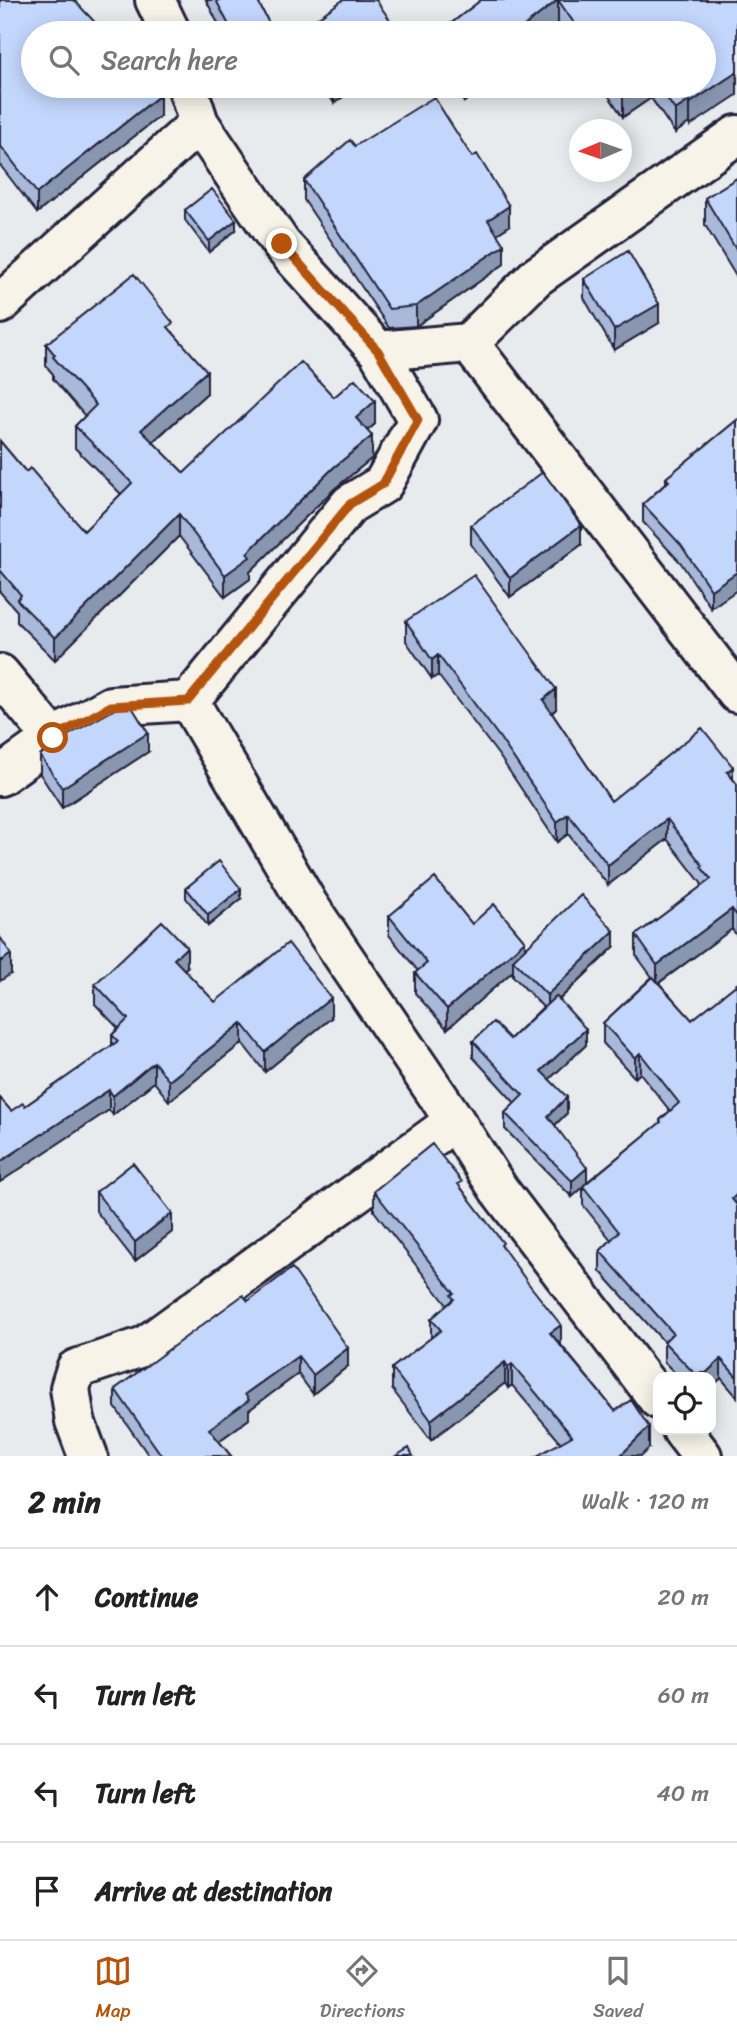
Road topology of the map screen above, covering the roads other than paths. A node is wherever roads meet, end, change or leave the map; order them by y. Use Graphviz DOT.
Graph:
graph roads {
  1 [pos="155,0"];
  2 [pos="165,21"];
  3 [pos="191,98"];
  4 [pos="199,123"];
  5 [pos="737,135"];
  6 [pos="0,304"];
  7 [pos="469,344"];
  8 [pos="378,351"];
  9 [pos="0,674"];
  10 [pos="737,693"];
  11 [pos="188,701"];
  12 [pos="53,738"];
  13 [pos="0,776"];
  14 [pos="455,1121"];
  15 [pos="653,1392"];
  16 [pos="686,1435"];
  17 [pos="88,1456"];
  18 [pos="702,1456"];
  1 -- 2 [label="street"];
  3 -- 4 [label="street"];
  4 -- 6 [label="street"];
  4 -- 8 [label="street"];
  5 -- 7 [label="street"];
  7 -- 8 [label="street"];
  7 -- 10 [label="street"];
  8 -- 11 [label="street"];
  9 -- 12 [label="street"];
  11 -- 12 [label="street"];
  11 -- 14 [label="street"];
  12 -- 13 [label="street"];
  14 -- 15 [label="street"];
  14 -- 17 [label="street"];
  16 -- 18 [label="street"];
}
